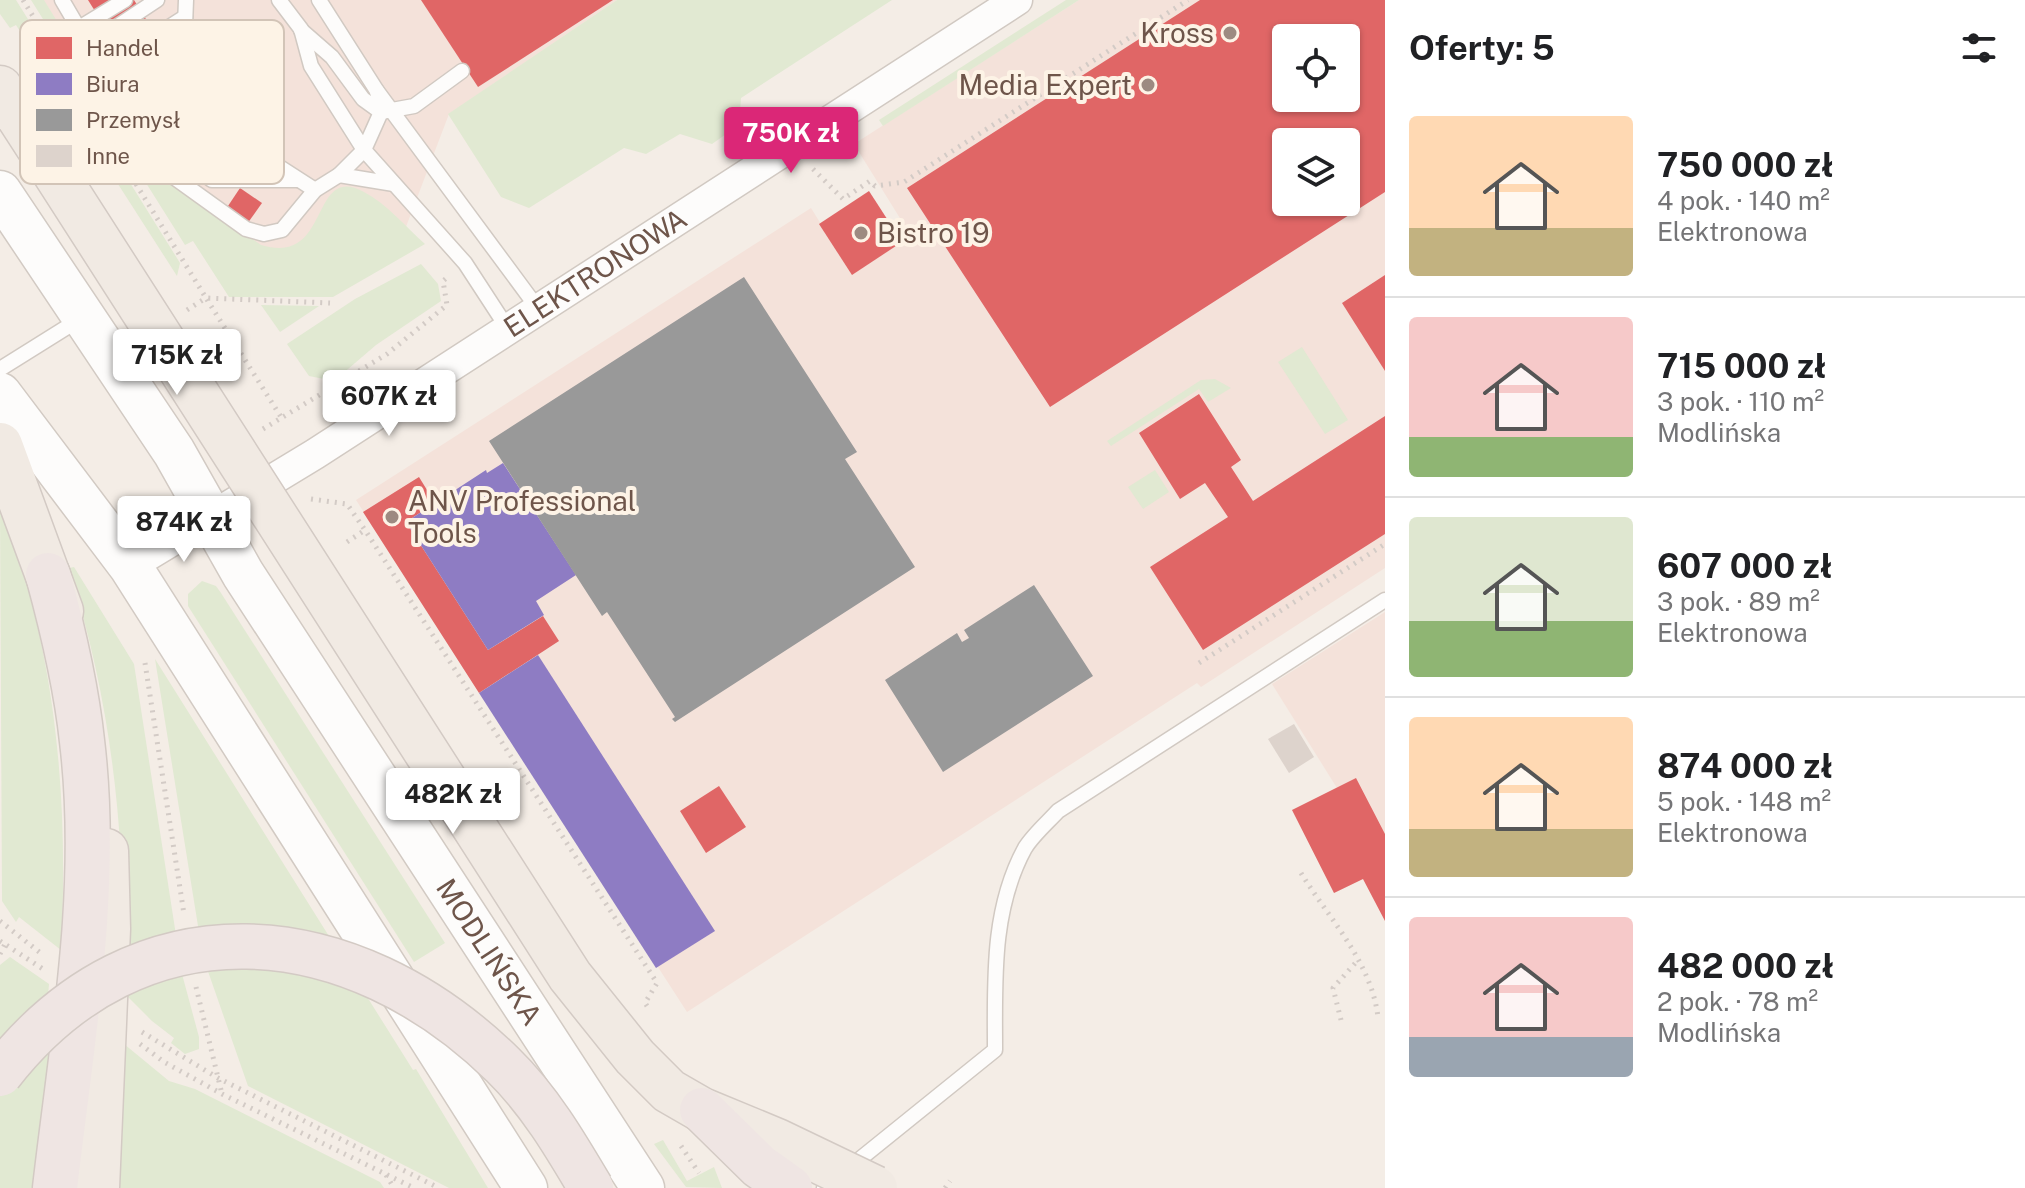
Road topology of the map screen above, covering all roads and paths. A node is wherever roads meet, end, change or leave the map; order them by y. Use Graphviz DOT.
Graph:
graph roads {
  1 [pos="125,0"];
  2 [pos="157,0"];
  3 [pos="186,0"];
  4 [pos="279,0"];
  5 [pos="319,0"];
  6 [pos="1017,0"];
  7 [pos="1188,0"];
  8 [pos="185,17"];
  9 [pos="92,20"];
  10 [pos="127,20"];
  11 [pos="180,20"];
  12 [pos="185,20"];
  13 [pos="301,29"];
  14 [pos="462,71"];
  15 [pos="0,88"];
  16 [pos="387,112"];
  17 [pos="20,119"];
  18 [pos="364,150"];
  19 [pos="284,170"];
  20 [pos="817,173"];
  21 [pos="339,175"];
  22 [pos="284,180"];
  23 [pos="299,180"];
  24 [pos="62,184"];
  25 [pos="183,184"];
  26 [pos="394,184"];
  27 [pos="315,190"];
  28 [pos="0,192"];
  29 [pos="465,263"];
  30 [pos="206,298"];
  31 [pos="539,310"];
  32 [pos="83,316"];
  33 [pos="508,329"];
  34 [pos="0,369"];
  35 [pos="0,394"];
  36 [pos="281,417"];
  37 [pos="0,445"];
  38 [pos="288,468"];
  39 [pos="209,516"];
  40 [pos="365,530"];
  41 [pos="347,542"];
  42 [pos="1385,544"];
  43 [pos="130,566"];
  44 [pos="48,575"];
  45 [pos="1385,600"];
  46 [pos="140,655"];
  47 [pos="1199,663"];
  48 [pos="1301,873"];
  49 [pos="184,916"];
  50 [pos="0,921"];
  51 [pos="3,943"];
  52 [pos="0,954"];
  53 [pos="46,957"];
  54 [pos="1358,960"];
  55 [pos="52,976"];
  56 [pos="194,978"];
  57 [pos="654,1016"];
  58 [pos="1378,1017"];
  59 [pos="1341,1020"];
  60 [pos="134,1026"];
  61 [pos="129,1035"];
  62 [pos="0,1074"];
  63 [pos="218,1078"];
  64 [pos="222,1094"];
  65 [pos="690,1126"];
  66 [pos="699,1173"];
  67 [pos="386,1175"];
  68 [pos="950,1181"];
  69 [pos="55,1188"];
  70 [pos="97,1188"];
  71 [pos="394,1188"];
  72 [pos="414,1188"];
  73 [pos="439,1188"];
  74 [pos="526,1188"];
  75 [pos="591,1188"];
  76 [pos="643,1188"];
  77 [pos="790,1188"];
  78 [pos="824,1188"];
  79 [pos="875,1188"];
  80 [pos="945,1188"];
  1 -- 9 [label="lane"];
  2 -- 10 [label="lane"];
  3 -- 8 [label="lane"];
  4 -- 13 [label="lane"];
  5 -- 16 [label="lane"];
  6 -- 31 [label="street, ELEKTRONOWA"];
  7 -- 20 [label="path"];
  8 -- 11 [label="lane"];
  8 -- 12 [label="lane"];
  13 -- 16 [label="lane"];
  13 -- 18 [label="lane"];
  14 -- 16 [label="lane"];
  15 -- 17 [label="main road, bridge"];
  16 -- 18 [label="lane"];
  16 -- 31 [label="lane"];
  18 -- 21 [label="lane"];
  18 -- 26 [label="lane"];
  19 -- 23 [label="lane"];
  21 -- 26 [label="lane"];
  21 -- 27 [label="lane"];
  22 -- 23 [label="lane"];
  23 -- 27 [label="lane"];
  24 -- 65 [label="main road, bridge"];
  25 -- 27 [label="lane"];
  26 -- 29 [label="lane"];
  28 -- 32 [label="main road, MODLIŃSKA"];
  29 -- 33 [label="lane"];
  29 -- 36 [label="path"];
  30 -- 36 [label="path"];
  31 -- 33 [label="street, ELEKTRONOWA"];
  32 -- 34 [label="lane"];
  32 -- 39 [label="main road, MODLIŃSKA"];
  33 -- 38 [label="street, ELEKTRONOWA"];
  35 -- 43 [label="main road"];
  36 -- 38 [label="path"];
  37 -- 44 [label="main road"];
  38 -- 39 [label="street, ELEKTRONOWA"];
  38 -- 40 [label="path"];
  39 -- 43 [label="street, ELEKTRONOWA"];
  39 -- 76 [label="main road, MODLIŃSKA"];
  40 -- 41 [label="path"];
  40 -- 57 [label="path"];
  42 -- 47 [label="path"];
  43 -- 74 [label="main road"];
  44 -- 69 [label="highway"];
  44 -- 70 [label="main road"];
  45 -- 78 [label="lane"];
  46 -- 49 [label="path"];
  48 -- 54 [label="path"];
  50 -- 53 [label="path"];
  51 -- 52 [label="path"];
  51 -- 55 [label="path"];
  54 -- 58 [label="path"];
  54 -- 59 [label="path"];
  56 -- 63 [label="path"];
  60 -- 63 [label="path"];
  61 -- 64 [label="path"];
  62 -- 75 [label="highway, bridge"];
  63 -- 64 [label="path"];
  63 -- 73 [label="path"];
  64 -- 67 [label="path"];
  65 -- 66 [label="path"];
  65 -- 77 [label="highway, bridge"];
  65 -- 79 [label="main road, bridge"];
  67 -- 71 [label="path"];
  67 -- 72 [label="path"];
  68 -- 80 [label="path"];
}
